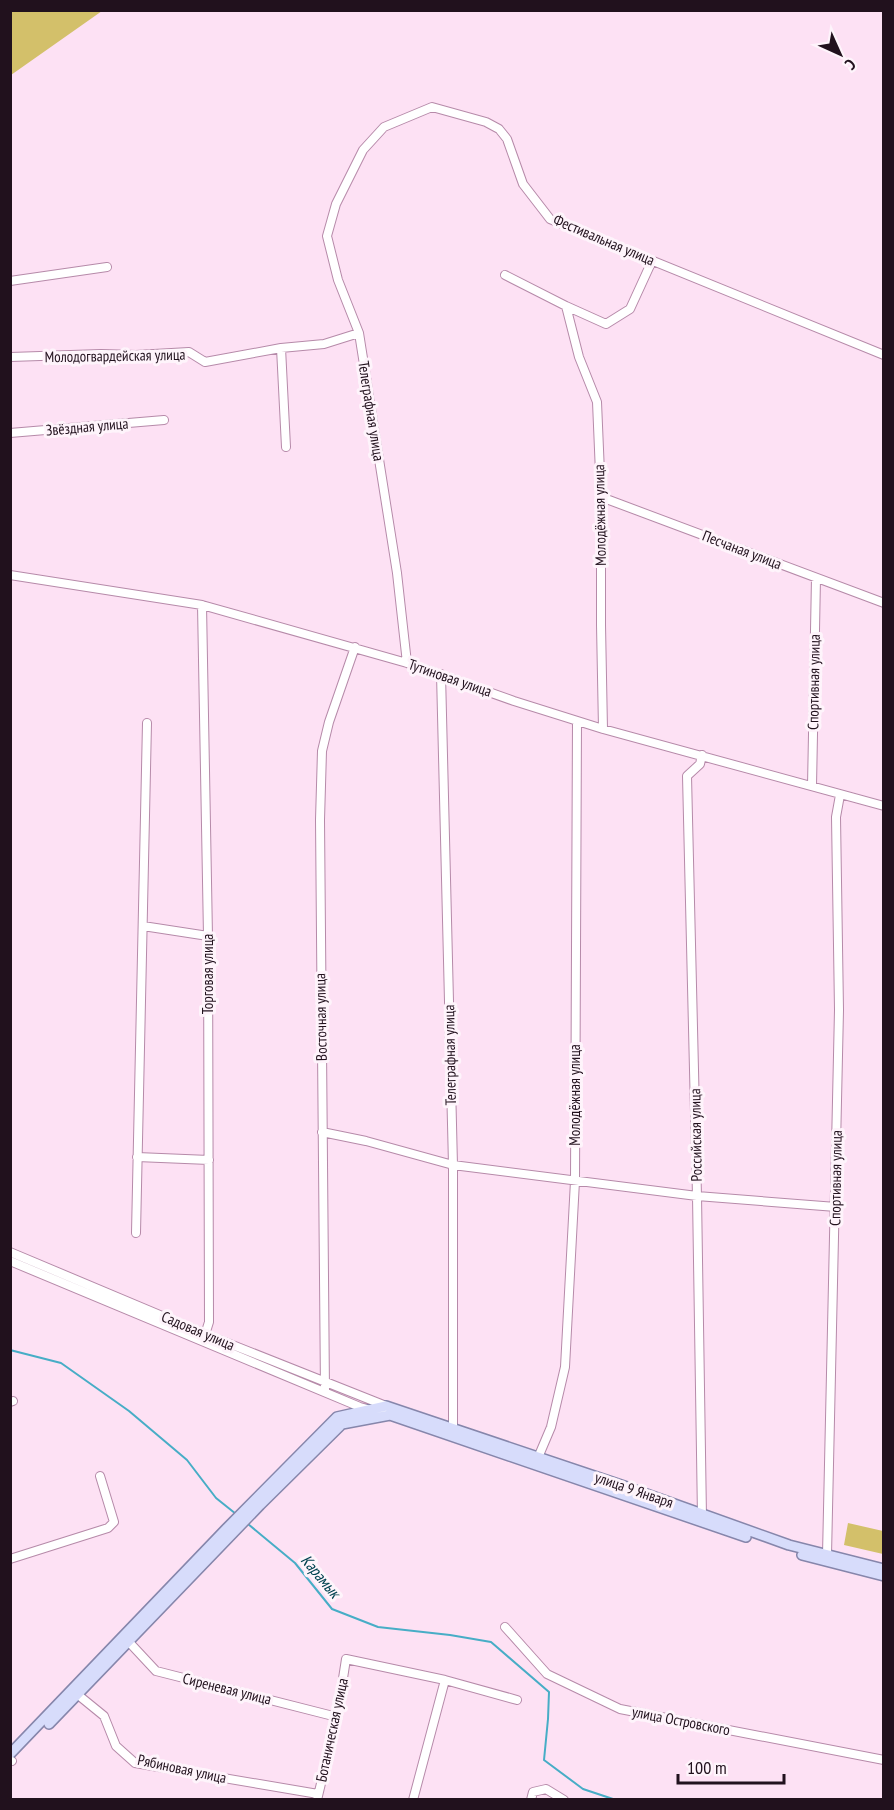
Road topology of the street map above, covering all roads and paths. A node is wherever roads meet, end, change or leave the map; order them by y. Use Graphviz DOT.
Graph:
graph roads {
  1 [pos="353,169"];
  2 [pos="652,261"];
  3 [pos="107,267"];
  4 [pos="506,275"];
  5 [pos="10,281"];
  6 [pos="566,306"];
  7 [pos="358,333"];
  8 [pos="281,348"];
  9 [pos="884,355"];
  10 [pos="10,357"];
  11 [pos="164,420"];
  12 [pos="10,433"];
  13 [pos="286,447"];
  14 [pos="601,497"];
  15 [pos="10,575"];
  16 [pos="816,578"];
  17 [pos="884,603"];
  18 [pos="202,605"];
  19 [pos="355,647"];
  20 [pos="407,663"];
  21 [pos="441,674"];
  22 [pos="577,721"];
  23 [pos="147,723"];
  24 [pos="603,729"];
  25 [pos="702,755"];
  26 [pos="812,786"];
  27 [pos="840,795"];
  28 [pos="884,806"];
  29 [pos="143,926"];
  30 [pos="208,936"];
  31 [pos="322,1132"];
  32 [pos="137,1157"];
  33 [pos="209,1160"];
  34 [pos="453,1165"];
  35 [pos="575,1181"];
  36 [pos="697,1196"];
  37 [pos="836,1207"];
  38 [pos="136,1233"];
  39 [pos="10,1252"];
  40 [pos="10,1262"];
  41 [pos="204,1338"];
  42 [pos="325,1383"];
  43 [pos="325,1392"];
  44 [pos="371,1410"];
  45 [pos="388,1411"];
  46 [pos="453,1433"];
  47 [pos="537,1461"];
  48 [pos="100,1476"];
  49 [pos="257,1502"];
  50 [pos="702,1518"];
  51 [pos="229,1531"];
  52 [pos="825,1558"];
  53 [pos="10,1559"];
  54 [pos="884,1569"];
  55 [pos="884,1576"];
  56 [pos="505,1627"];
  57 [pos="128,1641"];
  58 [pos="445,1680"];
  59 [pos="78,1694"];
  60 [pos="517,1700"];
  61 [pos="337,1717"];
  62 [pos="11,1760"];
  63 [pos="884,1760"];
  64 [pos="317,1797"];
  65 [pos="413,1800"];
  66 [pos="531,1800"];
  67 [pos="564,1800"];
  1 -- 2 [label="street, Фестивальная улица"];
  1 -- 7 [label="street, Телеграфная улица"];
  2 -- 6 [label="street"];
  2 -- 9 [label="street, Фестивальная улица"];
  3 -- 5 [label="street"];
  4 -- 6 [label="street"];
  6 -- 14 [label="street, Молодёжная улица"];
  7 -- 8 [label="street, Молодогвардейская улица"];
  7 -- 20 [label="street, Телеграфная улица"];
  8 -- 10 [label="street, Молодогвардейская улица"];
  8 -- 13 [label="street"];
  11 -- 12 [label="street, Звёздная улица"];
  14 -- 16 [label="street, Песчаная улица"];
  14 -- 24 [label="street, Молодёжная улица"];
  15 -- 18 [label="street, Тутиновая улица"];
  16 -- 17 [label="street, Песчаная улица"];
  16 -- 26 [label="street, Спортивная улица"];
  18 -- 19 [label="street, Тутиновая улица"];
  18 -- 30 [label="street, Торговая улица"];
  19 -- 20 [label="street, Тутиновая улица"];
  19 -- 31 [label="street, Восточная улица"];
  20 -- 21 [label="street, Тутиновая улица"];
  21 -- 22 [label="street, Тутиновая улица"];
  21 -- 34 [label="street, Телеграфная улица"];
  22 -- 24 [label="street, Тутиновая улица"];
  22 -- 35 [label="street, Молодёжная улица"];
  23 -- 29 [label="street"];
  24 -- 25 [label="street, Тутиновая улица"];
  25 -- 26 [label="street, Тутиновая улица"];
  25 -- 36 [label="street, Российская улица"];
  26 -- 27 [label="street, Тутиновая улица"];
  27 -- 28 [label="street, Тутиновая улица"];
  27 -- 37 [label="street, Спортивная улица"];
  29 -- 30 [label="street"];
  29 -- 32 [label="street"];
  30 -- 33 [label="street, Торговая улица"];
  31 -- 34 [label="street"];
  31 -- 42 [label="street, Восточная улица"];
  32 -- 33 [label="street"];
  32 -- 38 [label="street"];
  33 -- 41 [label="street, Торговая улица"];
  34 -- 35 [label="street"];
  34 -- 46 [label="street, Телеграфная улица"];
  35 -- 36 [label="street"];
  35 -- 47 [label="street, Молодёжная улица"];
  36 -- 37 [label="street"];
  36 -- 50 [label="street, Российская улица"];
  37 -- 52 [label="street, Спортивная улица"];
  39 -- 41 [label="street, Садовая улица"];
  40 -- 41 [label="street, Садовая улица"];
  41 -- 42 [label="street, Садовая улица"];
  41 -- 43 [label="street, Садовая улица"];
  42 -- 43 [label="street, Восточная улица"];
  42 -- 45 [label="street, Садовая улица"];
  43 -- 44 [label="street, Садовая улица"];
  44 -- 45 [label="main road"];
  44 -- 49 [label="main road"];
  45 -- 46 [label="main road, улица 9 Января"];
  45 -- 49 [label="main road"];
  46 -- 47 [label="main road, улица 9 Января"];
  47 -- 50 [label="main road, улица 9 Января"];
  48 -- 53 [label="street"];
  49 -- 51 [label="main road"];
  50 -- 52 [label="main road, улица 9 Января"];
  51 -- 57 [label="main road"];
  51 -- 62 [label="main road"];
  52 -- 54 [label="main road, улица 9 Января"];
  52 -- 55 [label="main road, улица 9 Января"];
  56 -- 63 [label="street, улица Островского"];
  57 -- 59 [label="main road"];
  57 -- 61 [label="street, Сиреневая улица"];
  58 -- 60 [label="street"];
  58 -- 61 [label="street, Ботаническая улица"];
  58 -- 65 [label="street"];
  59 -- 62 [label="main road"];
  59 -- 64 [label="street, Рябиновая улица"];
  61 -- 64 [label="street, Ботаническая улица"];
  66 -- 67 [label="street"];
}
